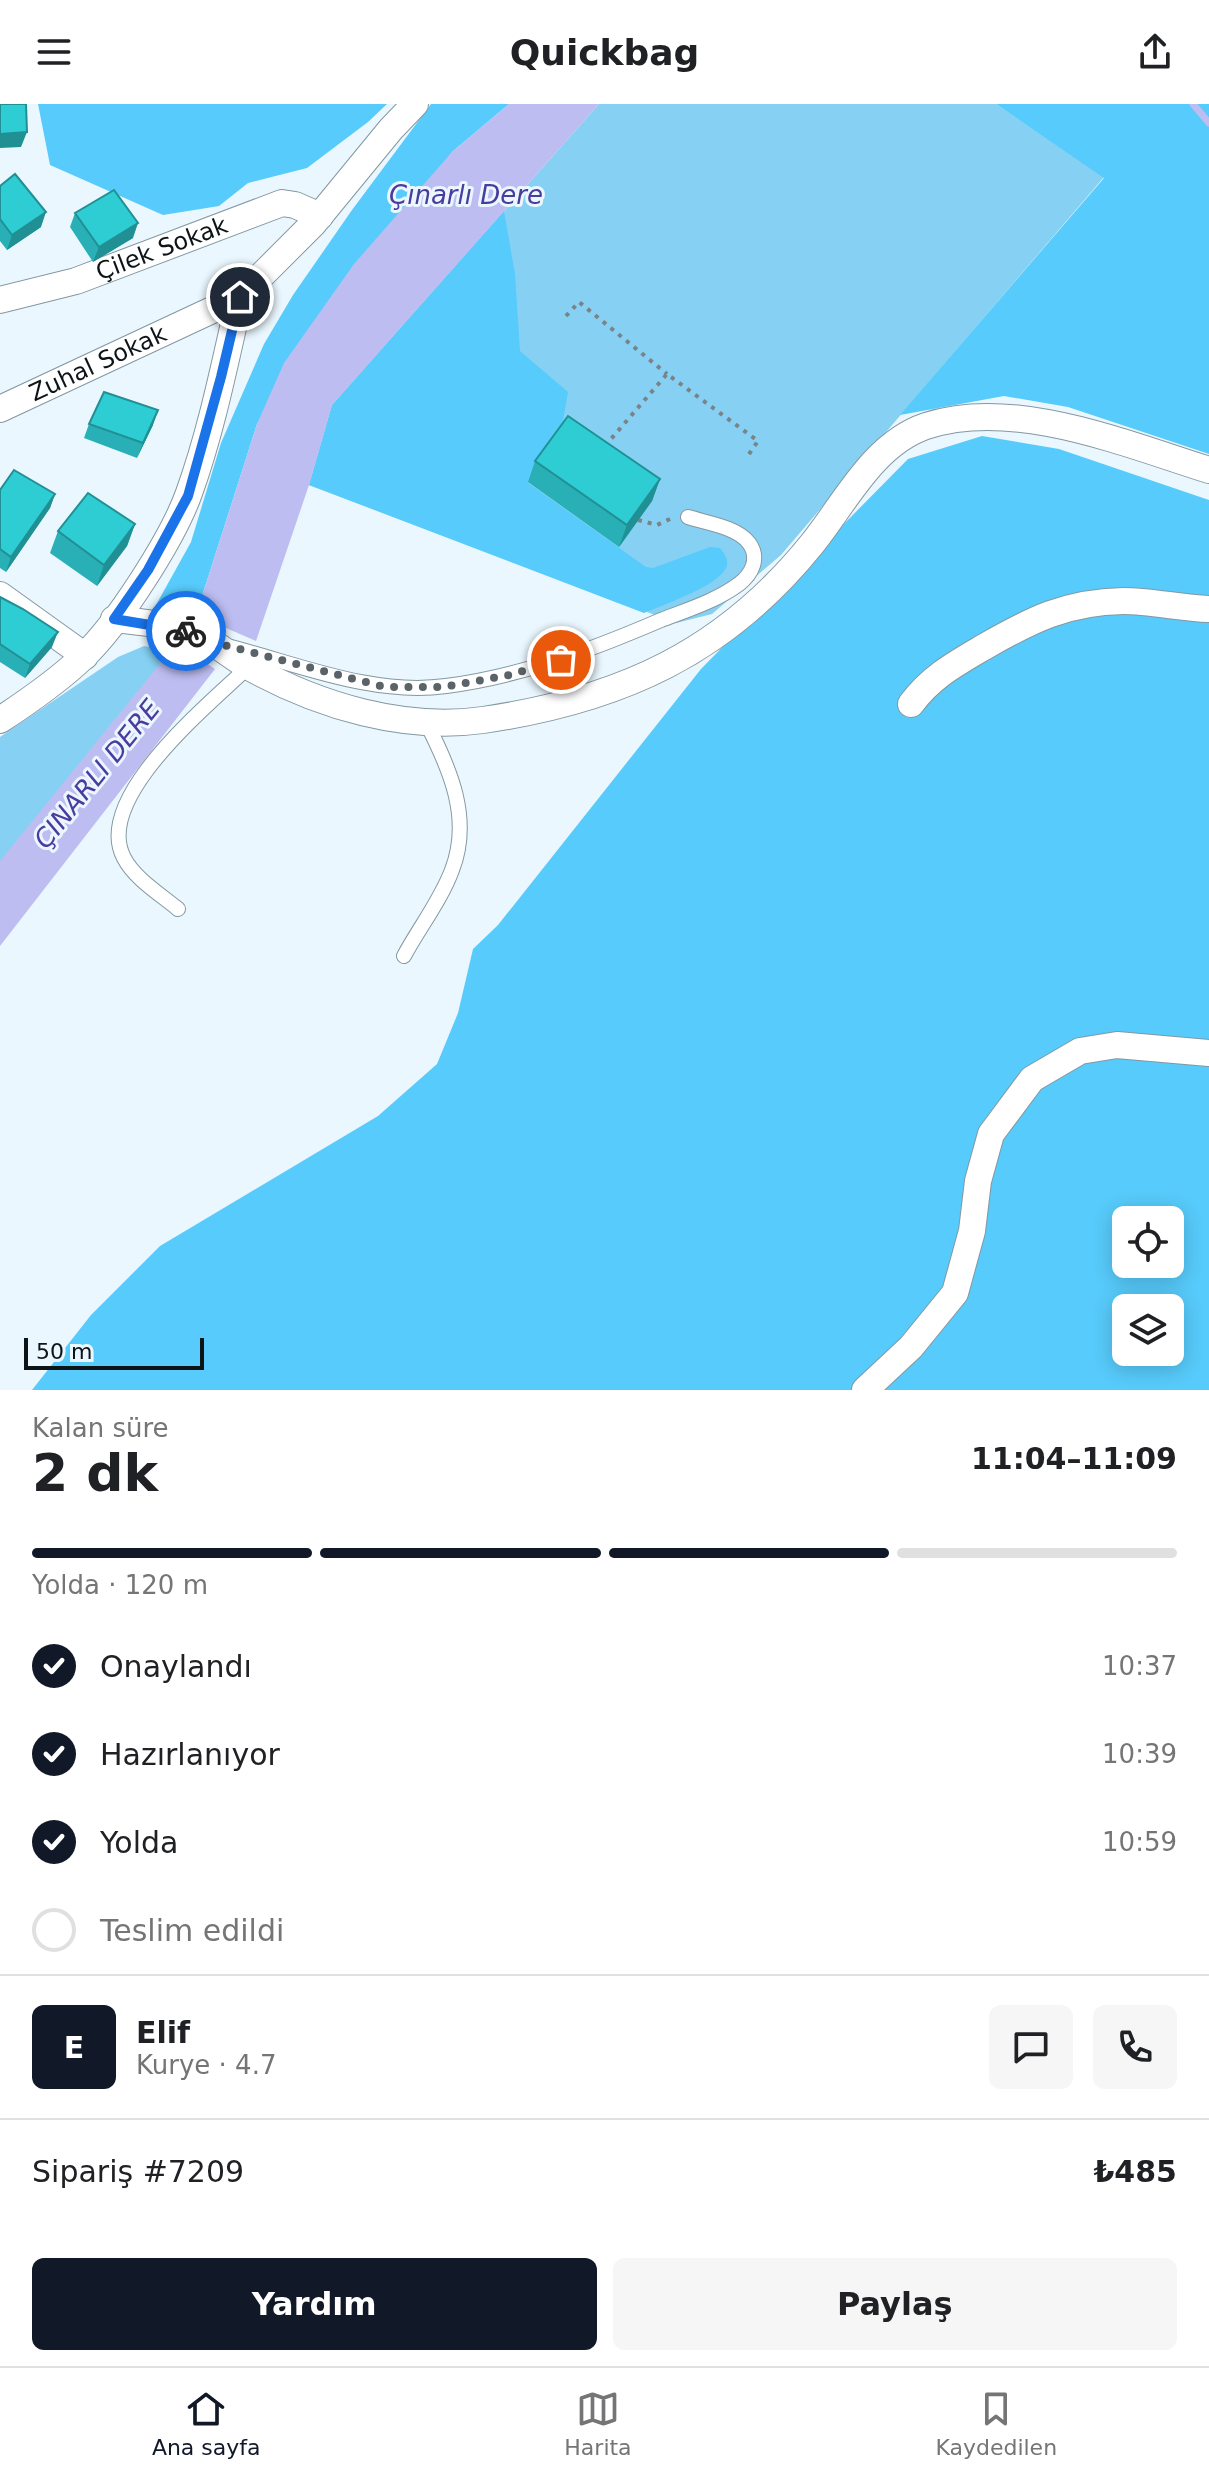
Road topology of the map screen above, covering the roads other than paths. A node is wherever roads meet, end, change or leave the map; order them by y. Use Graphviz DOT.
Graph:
graph roads {
  1 [pos="415,104"];
  2 [pos="320,216"];
  3 [pos="240,297"];
  4 [pos="0,300"];
  5 [pos="0,409"];
  6 [pos="1209,470"];
  7 [pos="688,517"];
  8 [pos="0,595"];
  9 [pos="1209,609"];
  10 [pos="114,619"];
  11 [pos="216,643"];
  12 [pos="85,656"];
  13 [pos="248,667"];
  14 [pos="911,704"];
  15 [pos="0,720"];
  16 [pos="427,724"];
  17 [pos="178,909"];
  18 [pos="404,956"];
  19 [pos="1209,1053"];
  20 [pos="865,1390"];
  1 -- 2 [label="street"];
  2 -- 3 [label="street"];
  2 -- 4 [label="street, Çilek Sokak"];
  3 -- 5 [label="street, Zuhal Sokak"];
  3 -- 10 [label="street"];
  6 -- 16 [label="street"];
  7 -- 11 [label="lane"];
  8 -- 12 [label="street"];
  9 -- 14 [label="street"];
  10 -- 11 [label="street"];
  10 -- 12 [label="street"];
  11 -- 13 [label="street"];
  12 -- 15 [label="street"];
  13 -- 16 [label="street"];
  13 -- 17 [label="lane"];
  16 -- 18 [label="lane"];
  19 -- 20 [label="street"];
}
